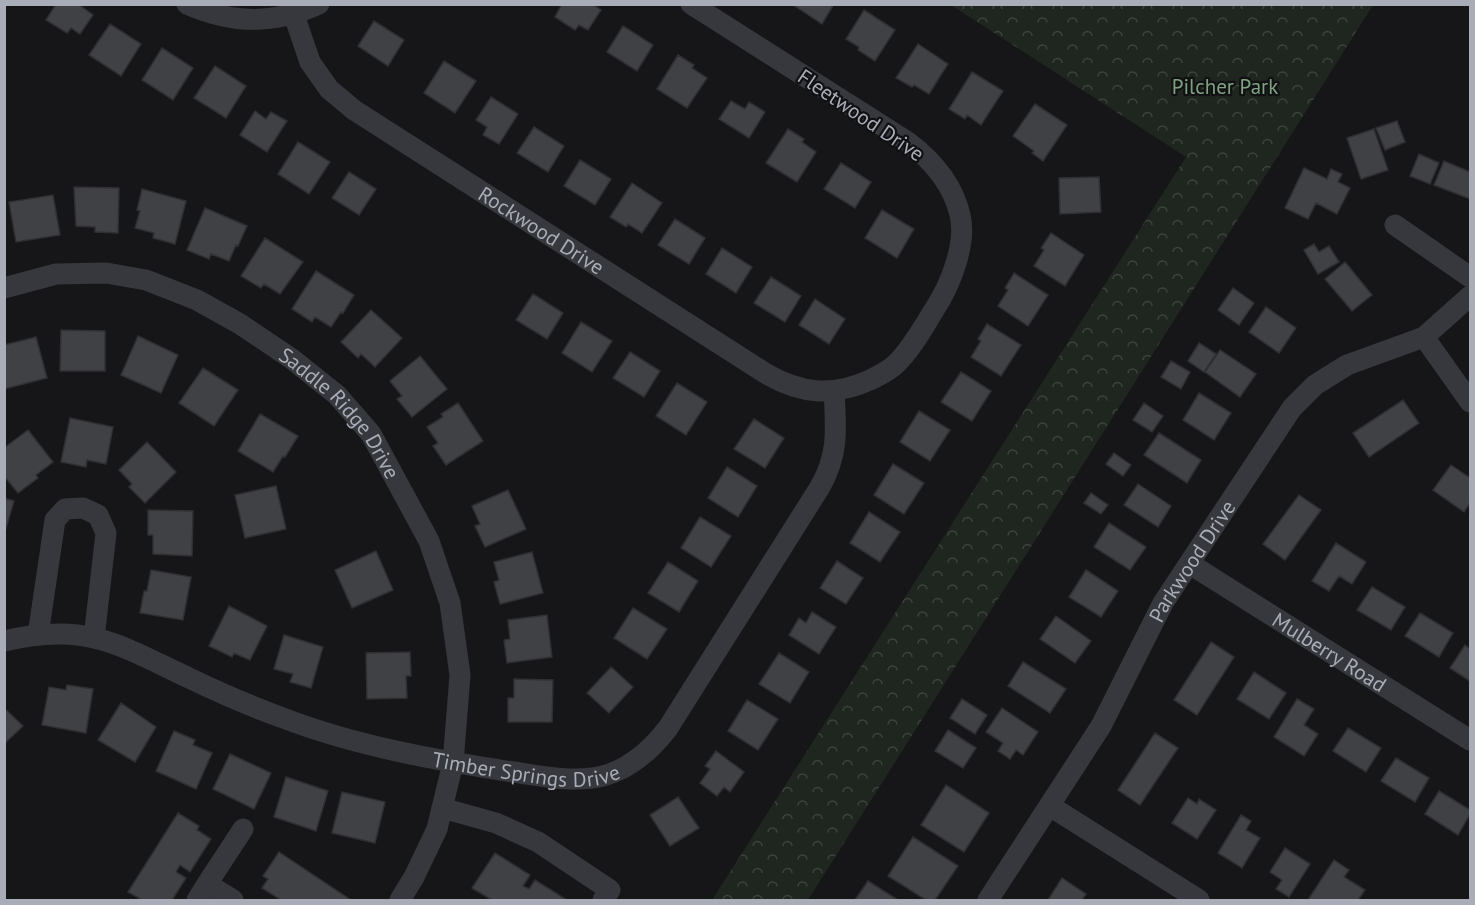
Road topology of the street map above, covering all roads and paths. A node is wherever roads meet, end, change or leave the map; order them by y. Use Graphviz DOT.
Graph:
graph roads {
  1 [pos="187,4"];
  2 [pos="319,4"];
  3 [pos="691,4"];
  4 [pos="294,15"];
  5 [pos="1395,225"];
  6 [pos="1470,277"];
  7 [pos="4,288"];
  8 [pos="1470,296"];
  9 [pos="1424,337"];
  10 [pos="834,391"];
  11 [pos="1470,402"];
  12 [pos="1190,564"];
  13 [pos="38,634"];
  14 [pos="94,638"];
  15 [pos="4,641"];
  16 [pos="1470,740"];
  17 [pos="453,763"];
  18 [pos="1050,806"];
  19 [pos="442,808"];
  20 [pos="243,829"];
  21 [pos="202,892"];
  22 [pos="233,900"];
  23 [pos="400,900"];
  24 [pos="603,900"];
  25 [pos="988,900"];
  26 [pos="1199,900"];
  1 -- 4 [label="street"];
  2 -- 4 [label="street"];
  3 -- 10 [label="street, Fleetwood Drive"];
  4 -- 10 [label="street, Rockwood Drive"];
  5 -- 6 [label="street"];
  7 -- 17 [label="street, Saddle Ridge Drive"];
  8 -- 9 [label="street, Parkwood Drive"];
  9 -- 11 [label="street"];
  9 -- 12 [label="street, Parkwood Drive"];
  10 -- 17 [label="street, Timber Springs Drive"];
  12 -- 16 [label="street, Mulberry Road"];
  12 -- 18 [label="street, Parkwood Drive"];
  13 -- 14 [label="street, Timber Springs Drive"];
  13 -- 14 [label="street"];
  13 -- 15 [label="street, Timber Springs Drive"];
  14 -- 17 [label="street, Timber Springs Drive"];
  17 -- 19 [label="street, Saddle Ridge Drive"];
  18 -- 25 [label="street, Parkwood Drive"];
  18 -- 26 [label="street"];
  19 -- 23 [label="street, Saddle Ridge Drive"];
  19 -- 24 [label="street"];
  20 -- 21 [label="street"];
  21 -- 22 [label="street"];
}
